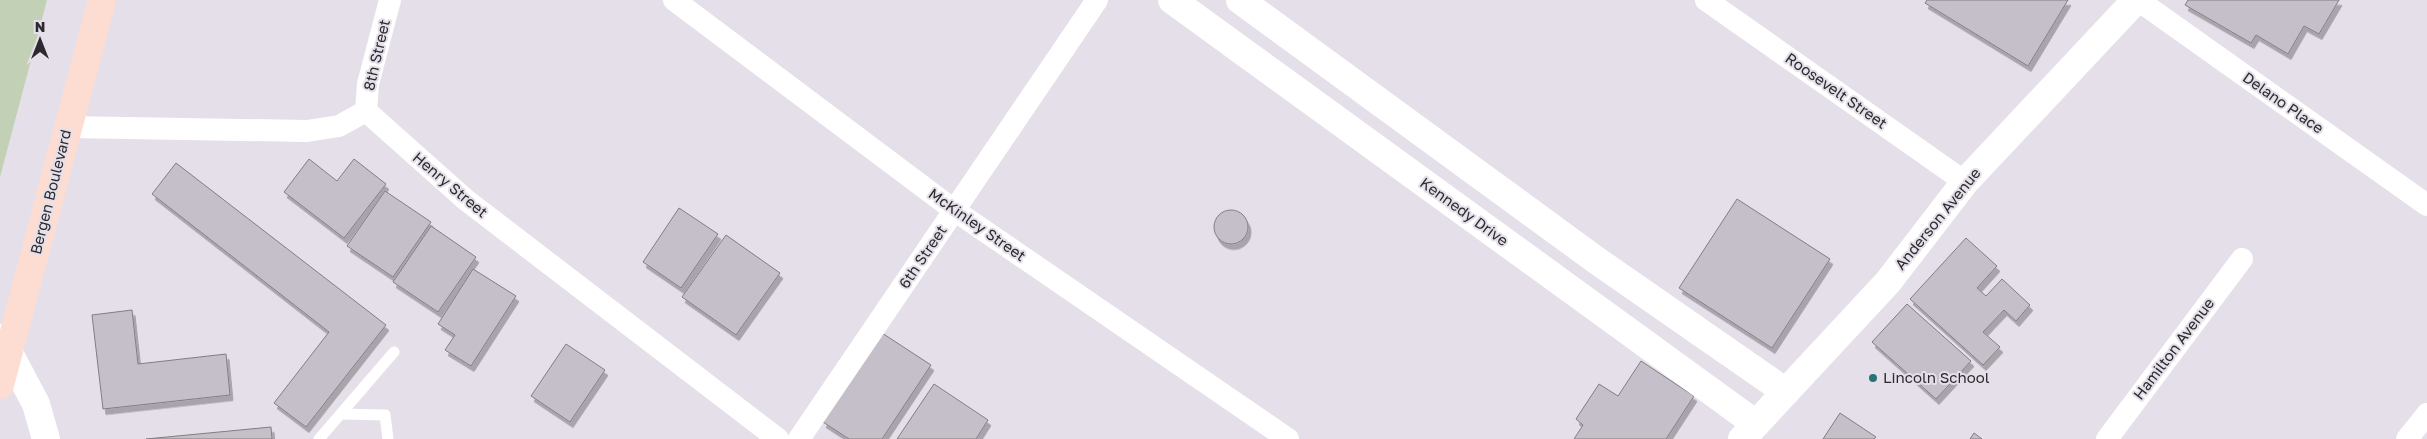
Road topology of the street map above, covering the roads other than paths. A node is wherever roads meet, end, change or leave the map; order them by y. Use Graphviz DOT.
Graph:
graph roads {
  1 [pos="102,0"];
  2 [pos="390,0"];
  3 [pos="674,0"];
  4 [pos="1096,0"];
  5 [pos="1172,0"];
  6 [pos="1240,0"];
  7 [pos="1706,0"];
  8 [pos="2138,0"];
  9 [pos="1326,63"];
  10 [pos="1304,96"];
  11 [pos="366,111"];
  12 [pos="67,127"];
  13 [pos="1464,163"];
  14 [pos="1966,182"];
  15 [pos="1443,197"];
  16 [pos="2427,205"];
  17 [pos="954,210"];
  18 [pos="2242,259"];
  19 [pos="1613,272"];
  20 [pos="1592,305"];
  21 [pos="0,335"];
  22 [pos="394,352"];
  23 [pos="0,385"];
  24 [pos="1786,392"];
  25 [pos="341,414"];
  26 [pos="2427,414"];
  27 [pos="1749,431"];
  28 [pos="46,439"];
  29 [pos="319,439"];
  30 [pos="388,439"];
  31 [pos="778,439"];
  32 [pos="799,439"];
  33 [pos="1288,439"];
  34 [pos="2107,439"];
  35 [pos="2408,439"];
  1 -- 12 [label="main road, Bergen Boulevard"];
  2 -- 11 [label="street, 8th Street"];
  3 -- 17 [label="street, McKinley Street"];
  4 -- 17 [label="street, 6th Street"];
  5 -- 10 [label="street, Kennedy Drive"];
  6 -- 9 [label="street"];
  7 -- 14 [label="street, Roosevelt Street"];
  8 -- 14 [label="street, Anderson Avenue"];
  8 -- 16 [label="street, Delano Place"];
  9 -- 10 [label="street"];
  9 -- 13 [label="street"];
  10 -- 15 [label="street, Kennedy Drive"];
  11 -- 12 [label="street"];
  11 -- 31 [label="street, Henry Street"];
  12 -- 23 [label="main road, Bergen Boulevard"];
  13 -- 15 [label="street"];
  13 -- 19 [label="street"];
  14 -- 24 [label="street, Anderson Avenue"];
  15 -- 20 [label="street, Kennedy Drive"];
  17 -- 32 [label="street, 6th Street"];
  17 -- 33 [label="street, McKinley Street"];
  18 -- 34 [label="street, Hamilton Avenue"];
  19 -- 20 [label="street"];
  19 -- 24 [label="street"];
  20 -- 27 [label="street, Kennedy Drive"];
  21 -- 28 [label="street"];
  22 -- 25 [label="lane"];
  24 -- 27 [label="street, Anderson Avenue"];
  25 -- 29 [label="lane"];
  25 -- 30 [label="lane"];
  26 -- 35 [label="street"];
}
